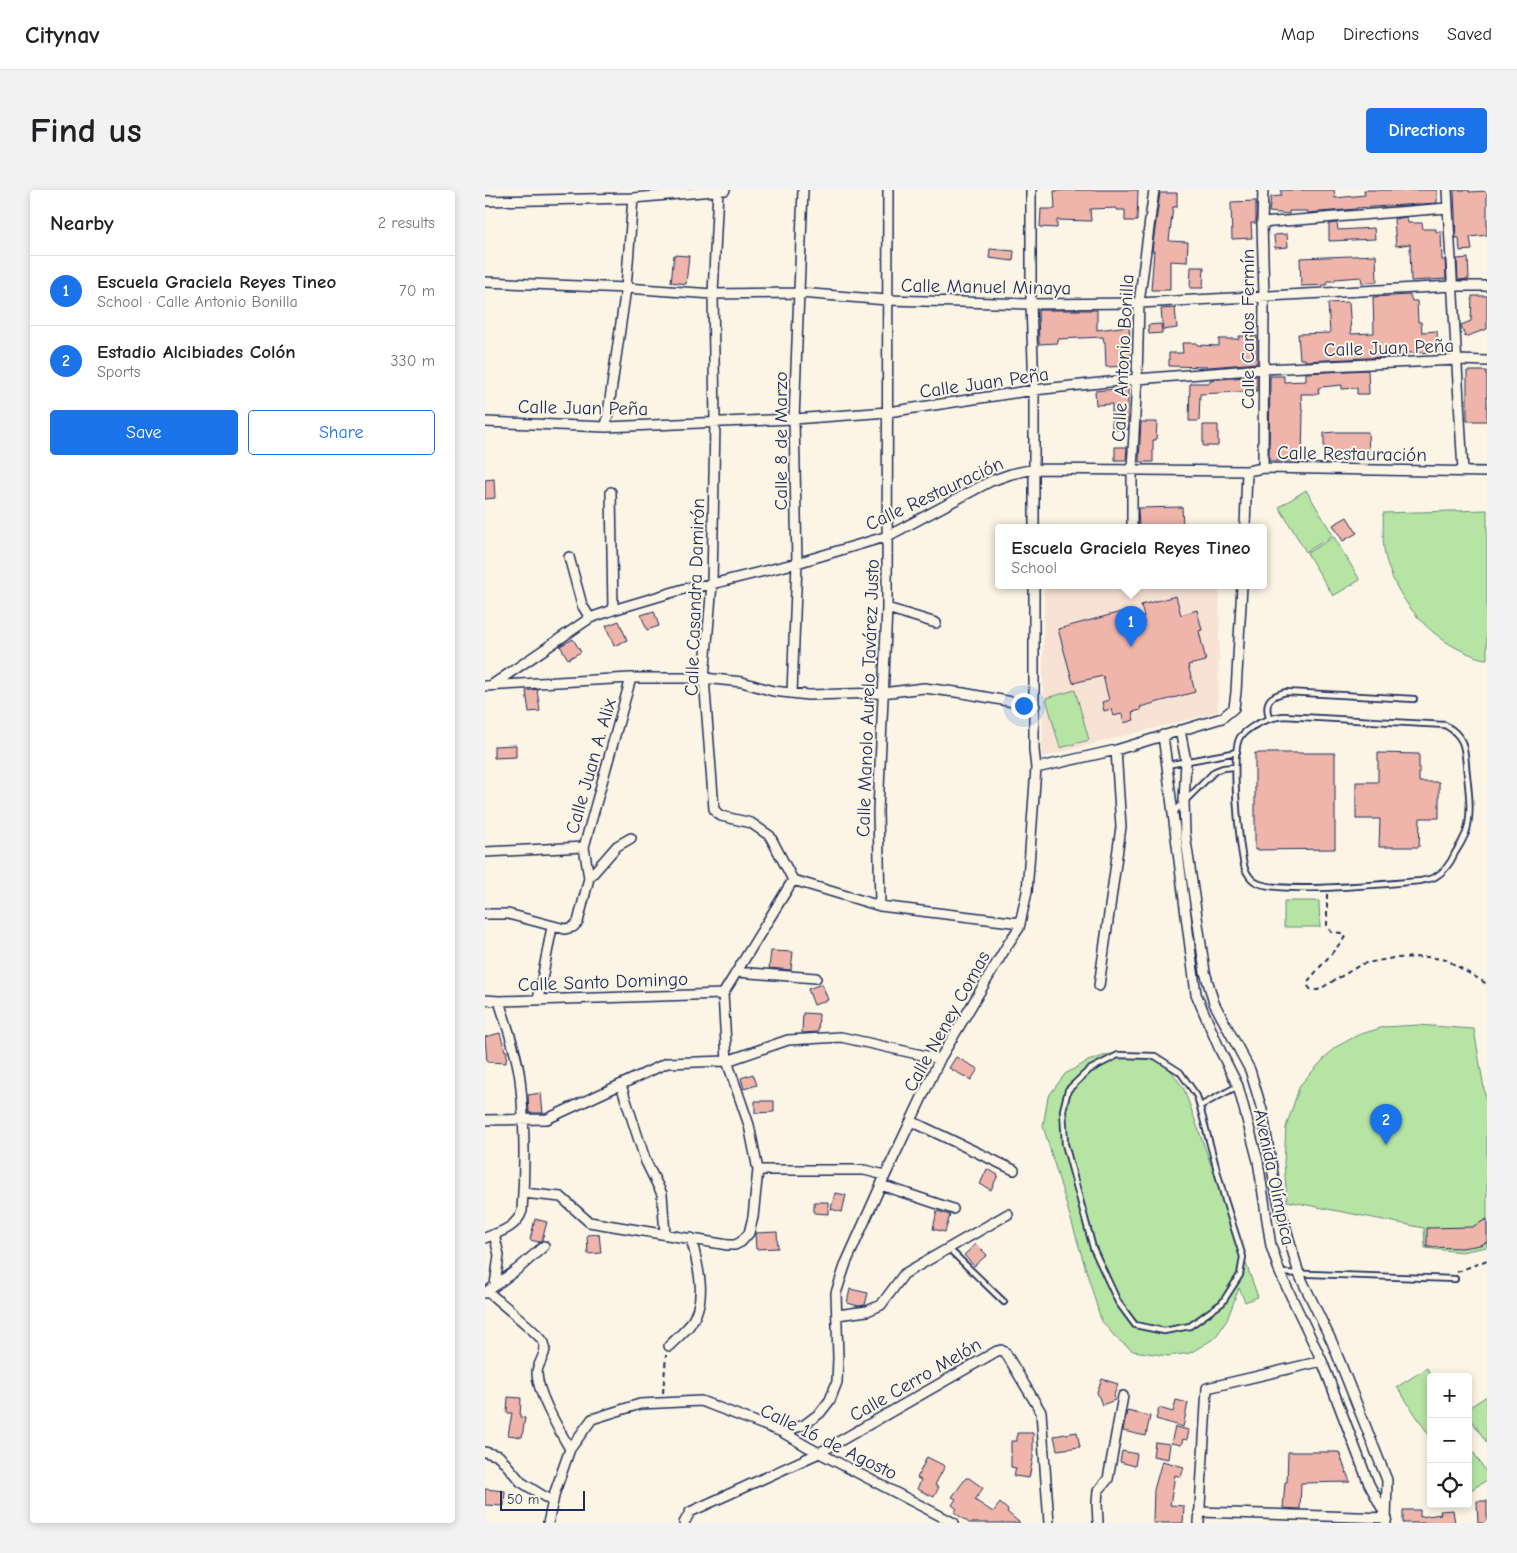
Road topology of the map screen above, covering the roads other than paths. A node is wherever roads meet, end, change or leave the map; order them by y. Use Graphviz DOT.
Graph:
graph roads {
  1 [pos="720,190"];
  2 [pos="803,190"];
  3 [pos="888,190"];
  4 [pos="1031,190"];
  5 [pos="1154,190"];
  6 [pos="1263,190"];
  7 [pos="1447,190"];
  8 [pos="633,198"];
  9 [pos="485,201"];
  10 [pos="1447,208"];
  11 [pos="1262,223"];
  12 [pos="485,282"];
  13 [pos="1453,286"];
  14 [pos="1487,286"];
  15 [pos="626,288"];
  16 [pos="800,293"];
  17 [pos="713,294"];
  18 [pos="1264,297"];
  19 [pos="887,300"];
  20 [pos="1139,303"];
  21 [pos="1031,304"];
  22 [pos="1457,360"];
  23 [pos="1487,361"];
  24 [pos="1263,369"];
  25 [pos="1137,379"];
  26 [pos="1035,390"];
  27 [pos="888,412"];
  28 [pos="794,419"];
  29 [pos="485,422"];
  30 [pos="715,422"];
  31 [pos="606,427"];
  32 [pos="1263,468"];
  33 [pos="1034,469"];
  34 [pos="1132,469"];
  35 [pos="1247,471"];
  36 [pos="1463,471"];
  37 [pos="1487,472"];
  38 [pos="611,492"];
  39 [pos="1034,524"];
  40 [pos="1132,524"];
  41 [pos="1245,524"];
  42 [pos="887,536"];
  43 [pos="569,557"];
  44 [pos="797,563"];
  45 [pos="712,584"];
  46 [pos="1034,589"];
  47 [pos="1242,589"];
  48 [pos="887,608"];
  49 [pos="613,610"];
  50 [pos="590,618"];
  51 [pos="936,623"];
  52 [pos="631,678"];
  53 [pos="704,678"];
  54 [pos="488,685"];
  55 [pos="792,693"];
  56 [pos="882,693"];
  57 [pos="1413,699"];
  58 [pos="1035,706"];
  59 [pos="1269,718"];
  60 [pos="1180,730"];
  61 [pos="1163,735"];
  62 [pos="1116,750"];
  63 [pos="1237,752"];
  64 [pos="1186,761"];
  65 [pos="1167,765"];
  66 [pos="1235,767"];
  67 [pos="1036,768"];
  68 [pos="1184,802"];
  69 [pos="1173,813"];
  70 [pos="631,838"];
  71 [pos="584,847"];
  72 [pos="485,852"];
  73 [pos="589,878"];
  74 [pos="793,880"];
  75 [pos="880,906"];
  76 [pos="485,914"];
  77 [pos="1020,923"];
  78 [pos="552,927"];
  79 [pos="736,972"];
  80 [pos="816,978"];
  81 [pos="1099,986"];
  82 [pos="723,994"];
  83 [pos="485,1000"];
  84 [pos="538,1000"];
  85 [pos="499,1001"];
  86 [pos="940,1059"];
  87 [pos="727,1061"];
  88 [pos="621,1085"];
  89 [pos="1238,1086"];
  90 [pos="1200,1106"];
  91 [pos="523,1119"];
  92 [pos="485,1120"];
  93 [pos="911,1121"];
  94 [pos="758,1170"];
  95 [pos="1014,1170"];
  96 [pos="885,1175"];
  97 [pos="881,1185"];
  98 [pos="523,1193"];
  99 [pos="953,1209"];
  100 [pos="1008,1214"];
  101 [pos="494,1234"];
  102 [pos="665,1234"];
  103 [pos="485,1238"];
  104 [pos="691,1238"];
  105 [pos="544,1246"];
  106 [pos="948,1248"];
  107 [pos="1280,1273"];
  108 [pos="1299,1274"];
  109 [pos="1455,1279"];
  110 [pos="489,1290"];
  111 [pos="1003,1302"];
  112 [pos="837,1315"];
  113 [pos="669,1346"];
  114 [pos="1322,1361"];
  115 [pos="1123,1396"];
  116 [pos="782,1432"];
  117 [pos="570,1449"];
  118 [pos="485,1452"];
  119 [pos="819,1453"];
  120 [pos="553,1502"];
  121 [pos="1199,1512"];
  122 [pos="1387,1521"];
  123 [pos="548,1523"];
  124 [pos="684,1523"];
  125 [pos="953,1523"];
  126 [pos="1049,1523"];
  127 [pos="1098,1523"];
  128 [pos="1199,1523"];
  1 -- 8 [label="street"];
  1 -- 17 [label="street, Calle Casandra Damirón"];
  2 -- 16 [label="street, Calle 8 de Marzo"];
  3 -- 19 [label="street, Calle Manolo Aurelo Tavárez Justo"];
  4 -- 21 [label="street"];
  5 -- 20 [label="street, Calle Antonio Bonilla"];
  6 -- 11 [label="street, Calle Carlos Fermín"];
  7 -- 10 [label="street"];
  8 -- 9 [label="street"];
  8 -- 15 [label="street"];
  10 -- 11 [label="street"];
  10 -- 13 [label="street"];
  11 -- 18 [label="street, Calle Carlos Fermín"];
  12 -- 15 [label="street, Calle Manuel Minaya"];
  13 -- 14 [label="street, Calle Manuel Minaya"];
  13 -- 18 [label="street, Calle Manuel Minaya"];
  13 -- 22 [label="street"];
  15 -- 17 [label="street, Calle Manuel Minaya"];
  15 -- 31 [label="street"];
  16 -- 17 [label="street, Calle Manuel Minaya"];
  16 -- 19 [label="street, Calle Manuel Minaya"];
  16 -- 28 [label="street, Calle 8 de Marzo"];
  17 -- 30 [label="street, Calle Casandra Damirón"];
  18 -- 20 [label="street, Calle Manuel Minaya"];
  18 -- 24 [label="street, Calle Carlos Fermín"];
  19 -- 21 [label="street, Calle Manuel Minaya"];
  19 -- 27 [label="street, Calle Manolo Aurelo Tavárez Justo"];
  20 -- 21 [label="street, Calle Manuel Minaya"];
  20 -- 25 [label="street, Calle Antonio Bonilla"];
  21 -- 26 [label="street"];
  22 -- 23 [label="street, Calle Juan Peña"];
  22 -- 24 [label="street, Calle Juan Peña"];
  22 -- 36 [label="street"];
  24 -- 25 [label="street, Calle Juan Peña"];
  24 -- 32 [label="street, Calle Carlos Fermín"];
  25 -- 26 [label="street, Calle Juan Peña"];
  25 -- 34 [label="street, Calle Antonio Bonilla"];
  26 -- 27 [label="street, Calle Juan Peña"];
  26 -- 33 [label="street"];
  27 -- 28 [label="street, Calle Juan Peña"];
  27 -- 42 [label="street, Calle Manolo Aurelo Tavárez Justo"];
  28 -- 30 [label="street, Calle Juan Peña"];
  28 -- 44 [label="street, Calle 8 de Marzo"];
  29 -- 31 [label="street, Calle Juan Peña"];
  30 -- 31 [label="street, Calle Juan Peña"];
  30 -- 45 [label="street, Calle Casandra Damirón"];
  32 -- 35 [label="street, Calle Restauración"];
  32 -- 36 [label="street, Calle Restauración"];
  33 -- 34 [label="street, Calle Restauración"];
  33 -- 39 [label="street"];
  33 -- 42 [label="street, Calle Restauración"];
  34 -- 35 [label="street, Calle Restauración"];
  34 -- 40 [label="street, Calle Antonio Bonilla"];
  35 -- 41 [label="street"];
  36 -- 37 [label="street, Calle Restauración"];
  38 -- 49 [label="street"];
  42 -- 44 [label="street, Calle Restauración"];
  42 -- 48 [label="street, Calle Manolo Aurelo Tavárez Justo"];
  43 -- 50 [label="street"];
  44 -- 45 [label="street, Calle Restauración"];
  44 -- 55 [label="street, Calle 8 de Marzo"];
  45 -- 49 [label="street, Calle Restauración"];
  45 -- 53 [label="street, Calle Casandra Damirón"];
  46 -- 58 [label="street, Calle Neney Comas"];
  47 -- 60 [label="street"];
  48 -- 51 [label="street"];
  48 -- 56 [label="street, Calle Manolo Aurelo Tavárez Justo"];
  49 -- 50 [label="street, Calle Restauración"];
  50 -- 54 [label="street, Calle Restauración"];
  52 -- 53 [label="street"];
  52 -- 54 [label="street"];
  52 -- 71 [label="street, Calle Juan A. Alix"];
  53 -- 55 [label="street"];
  53 -- 74 [label="street, Calle Casandra Damirón"];
  55 -- 56 [label="street"];
  56 -- 58 [label="street"];
  56 -- 75 [label="street, Calle Manolo Aurelo Tavárez Justo"];
  57 -- 59 [label="lane"];
  58 -- 67 [label="street, Calle Neney Comas"];
  59 -- 63 [label="lane"];
  59 -- 66 [label="lane"];
  60 -- 61 [label="street"];
  60 -- 64 [label="street"];
  61 -- 62 [label="street"];
  61 -- 65 [label="street, Avenida Olímpica"];
  62 -- 67 [label="street"];
  62 -- 81 [label="street"];
  63 -- 64 [label="lane"];
  63 -- 66 [label="lane"];
  64 -- 65 [label="lane"];
  64 -- 68 [label="street"];
  65 -- 69 [label="street, Avenida Olímpica"];
  66 -- 68 [label="lane"];
  67 -- 77 [label="street, Calle Neney Comas"];
  68 -- 69 [label="lane"];
  68 -- 108 [label="street"];
  69 -- 89 [label="street, Avenida Olímpica"];
  70 -- 73 [label="street"];
  71 -- 72 [label="street"];
  71 -- 73 [label="street, Calle Juan A. Alix"];
  73 -- 78 [label="street, Calle Juan A. Alix"];
  74 -- 75 [label="street"];
  74 -- 79 [label="street"];
  75 -- 77 [label="street"];
  76 -- 78 [label="street"];
  77 -- 86 [label="street, Calle Neney Comas"];
  78 -- 84 [label="street"];
  79 -- 80 [label="street"];
  79 -- 82 [label="street"];
  82 -- 84 [label="street, Calle Santo Domingo"];
  82 -- 87 [label="street"];
  83 -- 85 [label="street, Calle Santo Domingo"];
  84 -- 85 [label="street, Calle Santo Domingo"];
  85 -- 91 [label="street"];
  86 -- 87 [label="street"];
  86 -- 93 [label="street, Calle Neney Comas"];
  87 -- 88 [label="street"];
  87 -- 94 [label="street"];
  88 -- 91 [label="street"];
  88 -- 102 [label="street"];
  89 -- 90 [label="lane"];
  89 -- 107 [label="street, Avenida Olímpica"];
  90 -- 90 [label="lane"];
  91 -- 92 [label="street"];
  91 -- 98 [label="street"];
  93 -- 95 [label="street"];
  93 -- 96 [label="street, Calle Neney Comas"];
  94 -- 96 [label="street"];
  94 -- 104 [label="street"];
  96 -- 97 [label="street, Calle Neney Comas"];
  97 -- 99 [label="street"];
  97 -- 112 [label="street, Calle Neney Comas"];
  98 -- 101 [label="street"];
  98 -- 102 [label="street"];
  100 -- 106 [label="street"];
  101 -- 103 [label="street"];
  101 -- 110 [label="street"];
  102 -- 104 [label="street"];
  104 -- 113 [label="street"];
  105 -- 110 [label="street"];
  106 -- 111 [label="lane"];
  106 -- 112 [label="street"];
  107 -- 108 [label="lane"];
  107 -- 114 [label="street, Avenida Olímpica"];
  108 -- 109 [label="lane"];
  108 -- 122 [label="street"];
  110 -- 117 [label="street"];
  112 -- 116 [label="street, Calle Neney Comas"];
  114 -- 121 [label="street"];
  114 -- 122 [label="street, Avenida Olímpica"];
  115 -- 127 [label="street"];
  116 -- 117 [label="street, Calle 16 de Agosto"];
  116 -- 119 [label="street, Calle 16 de Agosto"];
  117 -- 120 [label="street, Calle 16 de Agosto"];
  118 -- 120 [label="street"];
  119 -- 124 [label="street, Calle Cerro Melón"];
  119 -- 125 [label="street, Calle 16 de Agosto"];
  119 -- 126 [label="street, Calle Cerro Melón"];
  120 -- 123 [label="street, Calle 16 de Agosto"];
  121 -- 122 [label="street"];
  121 -- 128 [label="street"];
}
